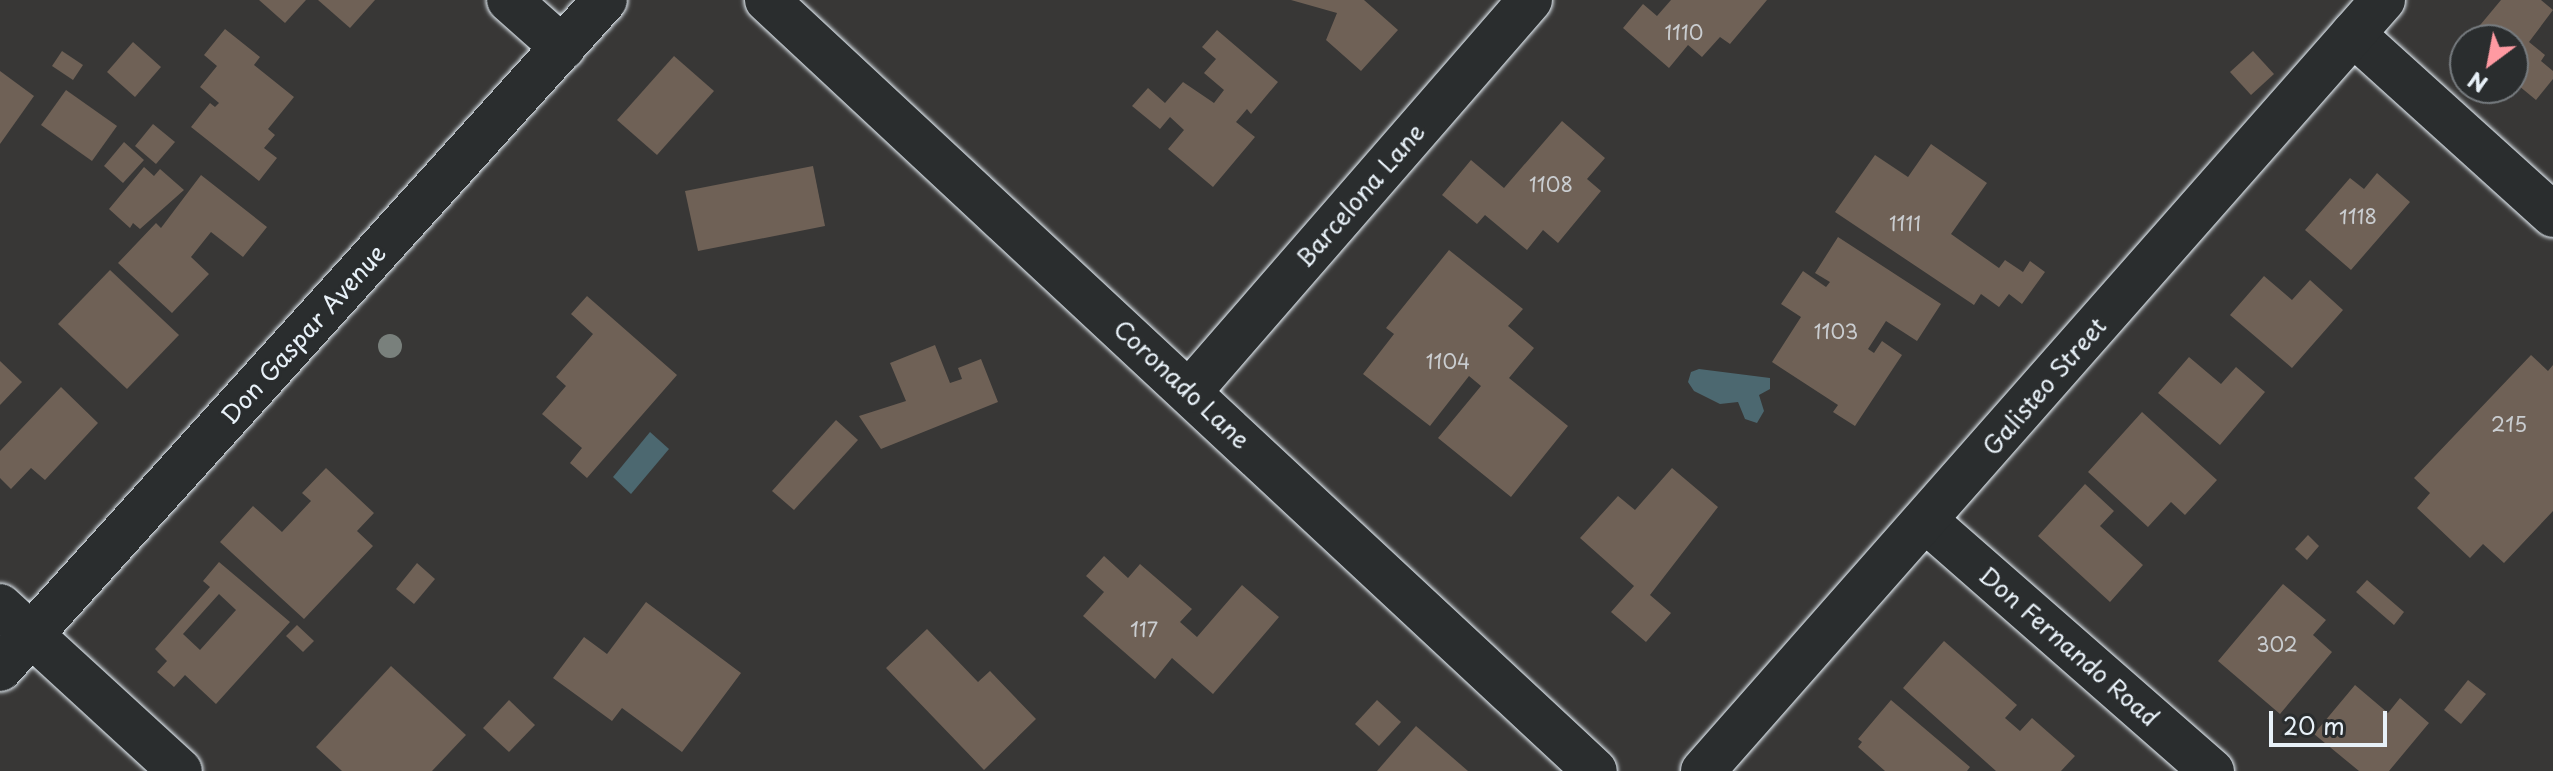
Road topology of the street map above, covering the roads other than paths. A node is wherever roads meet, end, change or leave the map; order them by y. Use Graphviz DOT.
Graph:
graph roads {
  1 [pos="509,0"];
  2 [pos="605,0"];
  3 [pos="767,0"];
  4 [pos="1530,0"];
  5 [pos="2383,0"];
  6 [pos="2353,34"];
  7 [pos="563,48"];
  8 [pos="2553,215"];
  9 [pos="1190,391"];
  10 [pos="1926,521"];
  11 [pos="15,621"];
  12 [pos="0,669"];
  13 [pos="180,771"];
  14 [pos="1595,771"];
  15 [pos="1703,771"];
  16 [pos="2212,771"];
  1 -- 7 [label="street"];
  2 -- 7 [label="street, Don Gaspar Avenue"];
  3 -- 9 [label="street, Coronado Lane"];
  4 -- 9 [label="street, Barcelona Lane"];
  5 -- 6 [label="street, Galisteo Street"];
  6 -- 8 [label="street"];
  6 -- 10 [label="street, Galisteo Street"];
  7 -- 11 [label="street, Don Gaspar Avenue"];
  9 -- 14 [label="street, Coronado Lane"];
  10 -- 15 [label="street, Galisteo Street"];
  10 -- 16 [label="street, Don Fernando Road"];
  11 -- 12 [label="street, Don Gaspar Avenue"];
  11 -- 13 [label="street"];
}
